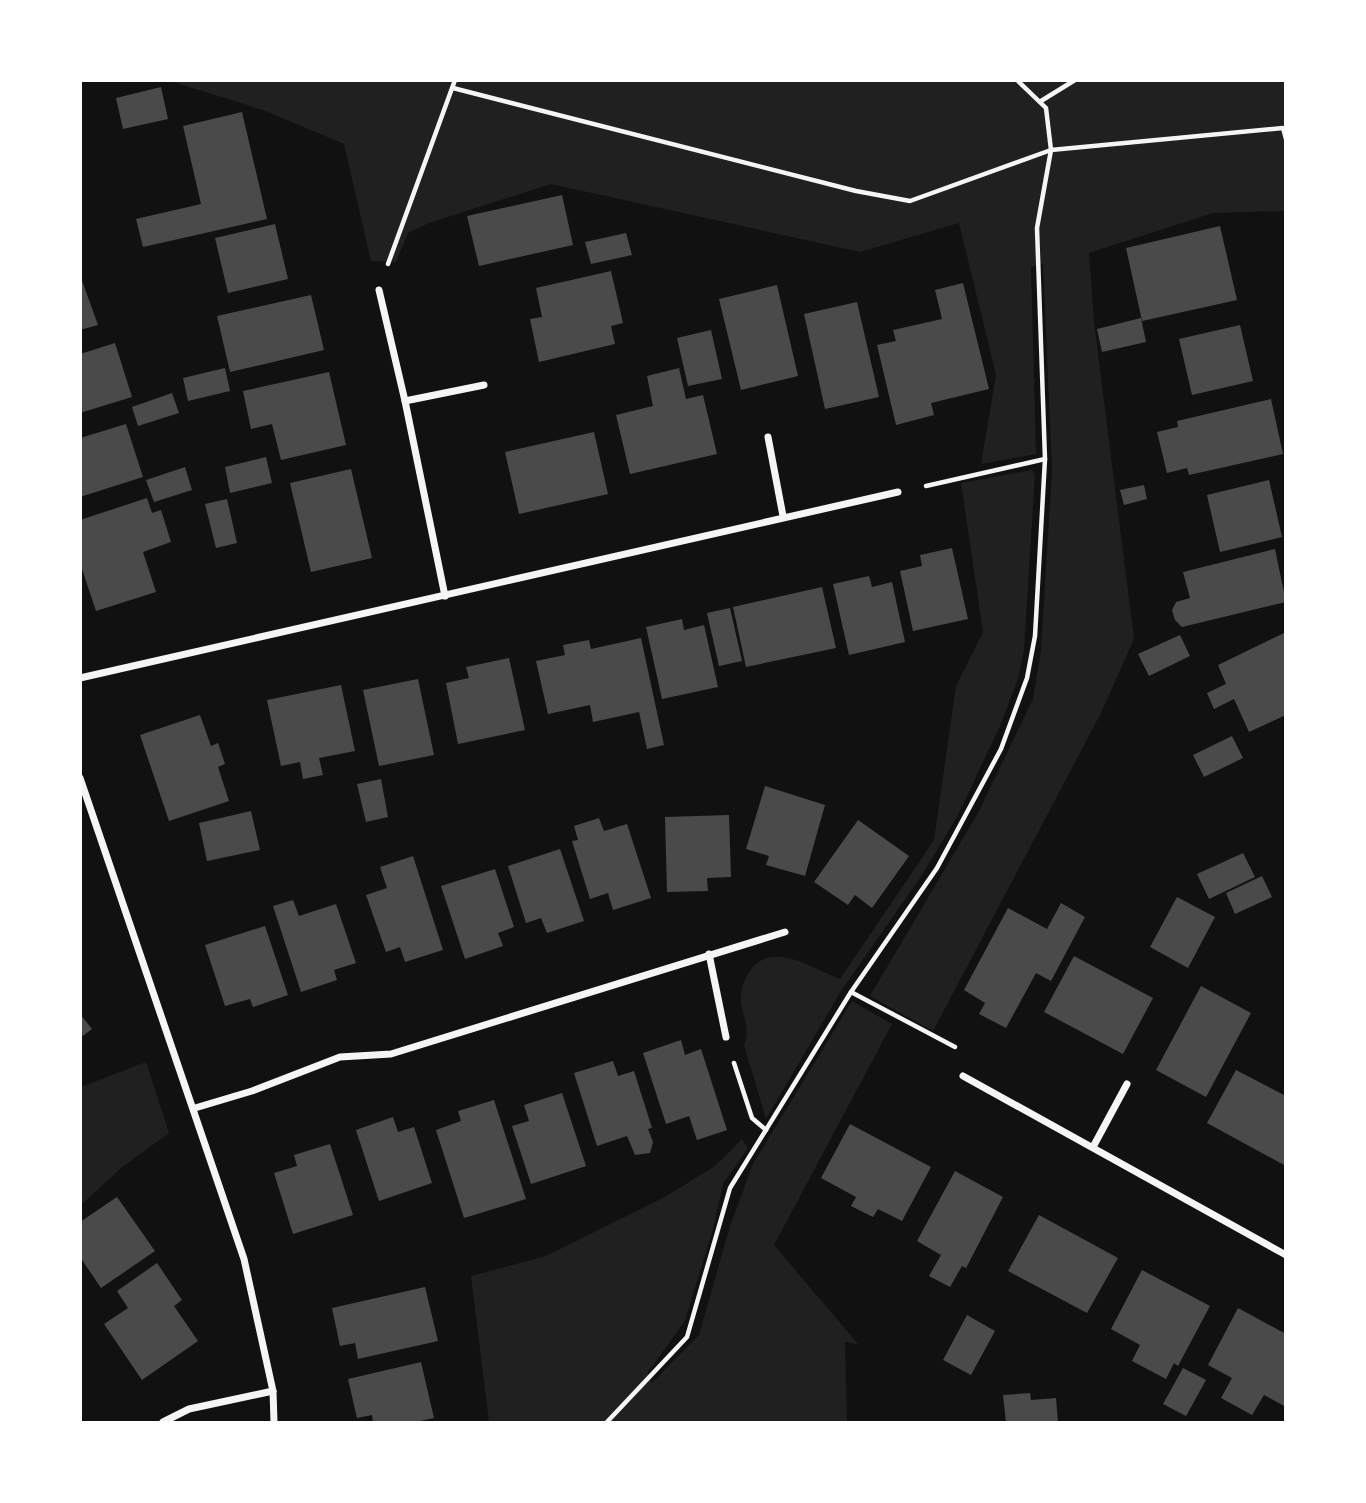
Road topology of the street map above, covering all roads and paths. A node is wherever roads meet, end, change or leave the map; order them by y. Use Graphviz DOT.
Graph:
graph roads {
  1 [pos="455,80"];
  2 [pos="1017,80"];
  3 [pos="1075,80"];
  4 [pos="453,88"];
  5 [pos="1041,101"];
  6 [pos="1286,139"];
  7 [pos="1051,150"];
  8 [pos="379,290"];
  9 [pos="484,385"];
  10 [pos="405,401"];
  11 [pos="768,436"];
  12 [pos="1045,460"];
  13 [pos="898,492"];
  14 [pos="783,516"];
  15 [pos="445,596"];
  16 [pos="80,678"];
  17 [pos="80,778"];
  18 [pos="785,932"];
  19 [pos="709,954"];
  20 [pos="851,992"];
  21 [pos="726,1037"];
  22 [pos="963,1076"];
  23 [pos="1127,1084"];
  24 [pos="195,1108"];
  25 [pos="766,1130"];
  26 [pos="1093,1147"];
  27 [pos="1286,1255"];
  28 [pos="273,1391"];
  29 [pos="163,1423"];
  30 [pos="274,1423"];
  31 [pos="607,1423"];
  1 -- 4 [label="path"];
  2 -- 5 [label="path"];
  3 -- 5 [label="path"];
  4 -- 7 [label="path"];
  4 -- 8 [label="path"];
  5 -- 7 [label="path"];
  6 -- 7 [label="path"];
  7 -- 12 [label="path"];
  8 -- 10 [label="street"];
  9 -- 10 [label="street"];
  10 -- 15 [label="street"];
  11 -- 14 [label="street"];
  12 -- 13 [label="path"];
  12 -- 20 [label="path"];
  13 -- 14 [label="street"];
  14 -- 15 [label="street"];
  15 -- 16 [label="street"];
  17 -- 24 [label="street"];
  18 -- 19 [label="street"];
  19 -- 21 [label="street"];
  19 -- 24 [label="street"];
  20 -- 22 [label="path"];
  20 -- 25 [label="path"];
  21 -- 25 [label="path"];
  22 -- 26 [label="street"];
  23 -- 26 [label="street"];
  24 -- 28 [label="street"];
  25 -- 31 [label="path"];
  26 -- 27 [label="street"];
  28 -- 29 [label="street"];
  28 -- 30 [label="street"];
}
